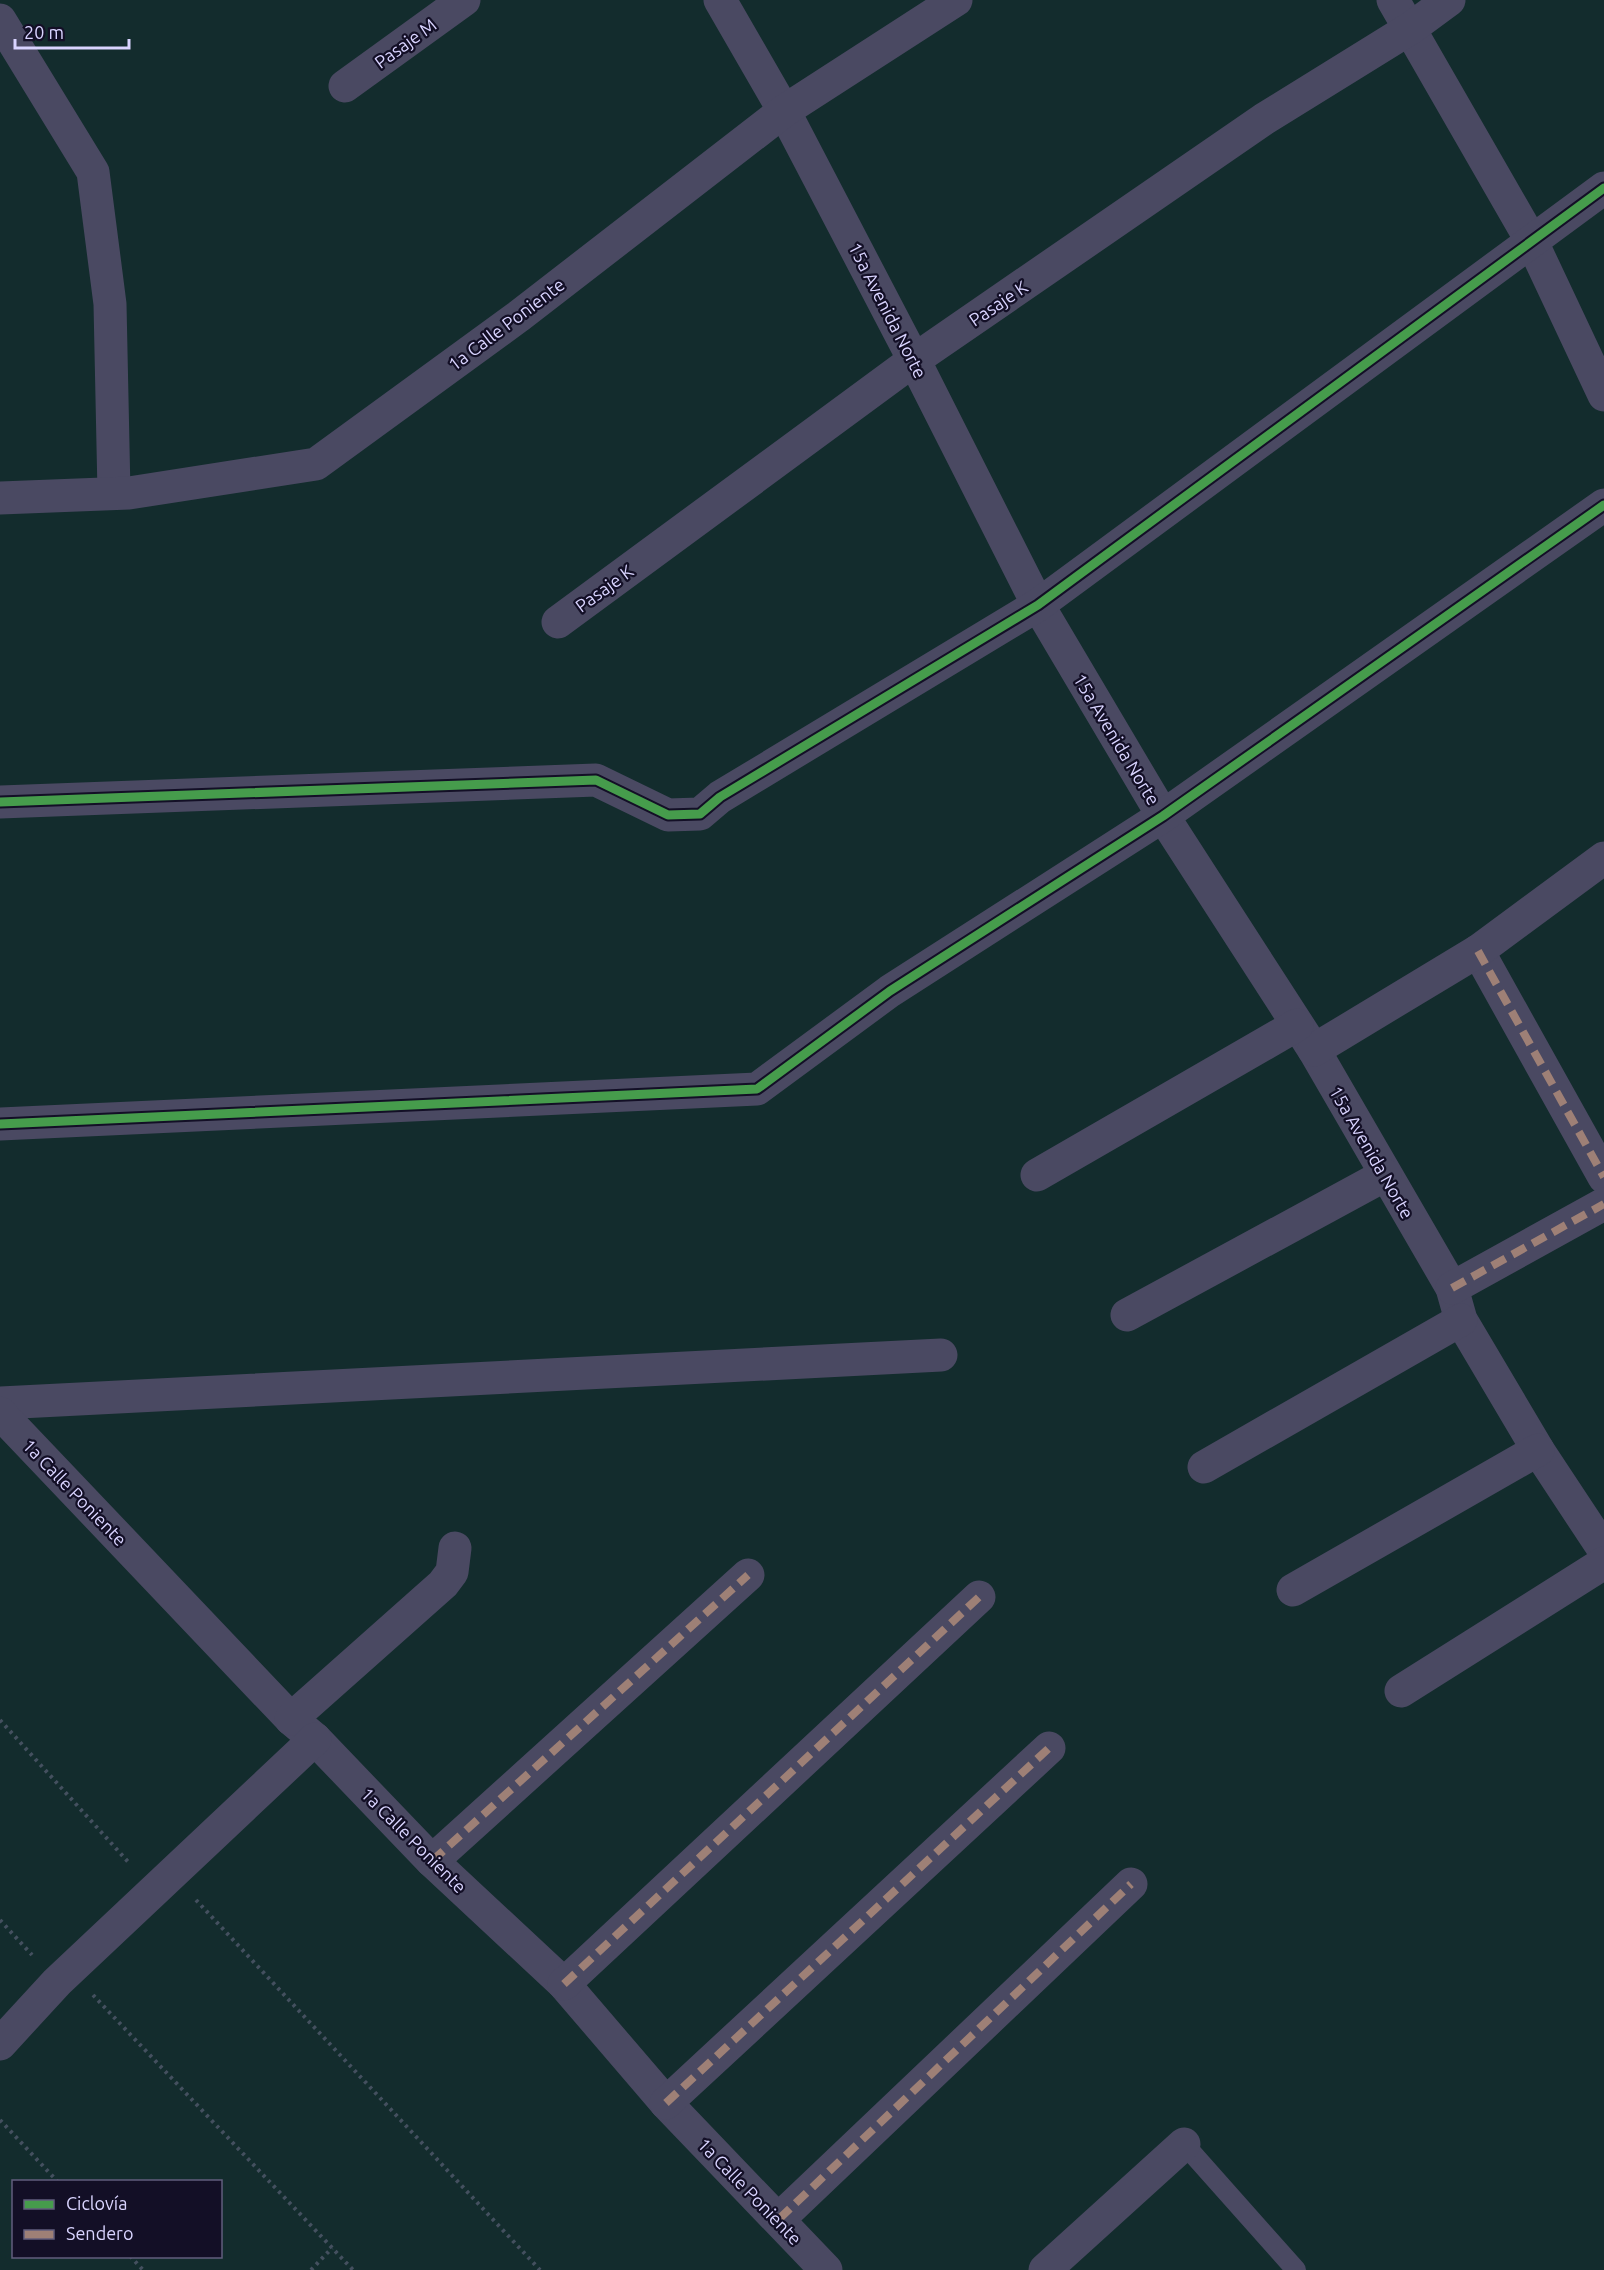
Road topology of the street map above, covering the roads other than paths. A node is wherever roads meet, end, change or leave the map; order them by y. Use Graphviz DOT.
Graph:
graph roads {
  1 [pos="464,0"];
  2 [pos="720,0"];
  3 [pos="956,0"];
  4 [pos="1393,0"];
  5 [pos="1449,0"];
  6 [pos="0,20"];
  7 [pos="1411,28"];
  8 [pos="345,86"];
  9 [pos="784,111"];
  10 [pos="1604,188"];
  11 [pos="1531,240"];
  12 [pos="914,360"];
  13 [pos="1604,395"];
  14 [pos="114,493"];
  15 [pos="0,498"];
  16 [pos="1604,505"];
  17 [pos="1038,605"];
  18 [pos="558,622"];
  19 [pos="0,802"];
  20 [pos="1163,816"];
  21 [pos="1604,858"];
  22 [pos="1478,951"];
  23 [pos="1305,1037"];
  24 [pos="0,1124"];
  25 [pos="1037,1175"];
  26 [pos="1385,1175"];
  27 [pos="1604,1177"];
  28 [pos="1604,1204"];
  29 [pos="1452,1288"];
  30 [pos="1127,1315"];
  31 [pos="1461,1320"];
  32 [pos="941,1355"];
  33 [pos="0,1403"];
  34 [pos="0,1413"];
  35 [pos="1538,1450"];
  36 [pos="1204,1467"];
  37 [pos="455,1548"];
  38 [pos="1604,1550"];
  39 [pos="1604,1563"];
  40 [pos="748,1575"];
  41 [pos="1293,1590"];
  42 [pos="979,1597"];
  43 [pos="1401,1691"];
  44 [pos="303,1729"];
  45 [pos="1049,1748"];
  46 [pos="432,1861"];
  47 [pos="1131,1884"];
  48 [pos="564,1984"];
  49 [pos="0,2044"];
  50 [pos="666,2103"];
  51 [pos="1184,2144"];
  52 [pos="779,2219"];
  53 [pos="826,2270"];
  54 [pos="1045,2270"];
  55 [pos="1296,2270"];
  1 -- 8 [label="street, Pasaje M"];
  2 -- 9 [label="street, 15a Avenida Norte"];
  3 -- 9 [label="street, 1a Calle Poniente"];
  4 -- 7 [label="street"];
  5 -- 7 [label="street, Pasaje K"];
  6 -- 14 [label="street"];
  7 -- 11 [label="street"];
  7 -- 12 [label="street, Pasaje K"];
  9 -- 12 [label="street, 15a Avenida Norte"];
  9 -- 14 [label="street, 1a Calle Poniente"];
  10 -- 11 [label="street"];
  11 -- 13 [label="street"];
  11 -- 17 [label="street"];
  12 -- 17 [label="street, 15a Avenida Norte"];
  12 -- 18 [label="street, Pasaje K"];
  14 -- 15 [label="street, 1a Calle Poniente"];
  16 -- 20 [label="street"];
  17 -- 19 [label="street"];
  17 -- 20 [label="street, 15a Avenida Norte"];
  20 -- 23 [label="street, 15a Avenida Norte"];
  20 -- 24 [label="street"];
  21 -- 22 [label="street"];
  22 -- 23 [label="street"];
  22 -- 27 [label="street"];
  23 -- 25 [label="street"];
  23 -- 26 [label="street, 15a Avenida Norte"];
  26 -- 29 [label="street, 15a Avenida Norte"];
  26 -- 30 [label="street"];
  28 -- 29 [label="street"];
  29 -- 31 [label="street, 15a Avenida Norte"];
  31 -- 35 [label="street, 15a Avenida Norte"];
  31 -- 36 [label="street"];
  32 -- 33 [label="street"];
  34 -- 44 [label="street, 1a Calle Poniente"];
  35 -- 38 [label="street, 15a Avenida Norte"];
  35 -- 41 [label="street"];
  37 -- 44 [label="street"];
  39 -- 43 [label="street"];
  40 -- 46 [label="street"];
  42 -- 48 [label="street"];
  44 -- 46 [label="street, 1a Calle Poniente"];
  44 -- 49 [label="street"];
  45 -- 50 [label="street"];
  46 -- 48 [label="street, 1a Calle Poniente"];
  47 -- 52 [label="street"];
  48 -- 50 [label="street, 1a Calle Poniente"];
  50 -- 52 [label="street, 1a Calle Poniente"];
  51 -- 54 [label="street"];
  51 -- 55 [label="lane"];
  52 -- 53 [label="street, 1a Calle Poniente"];
}
